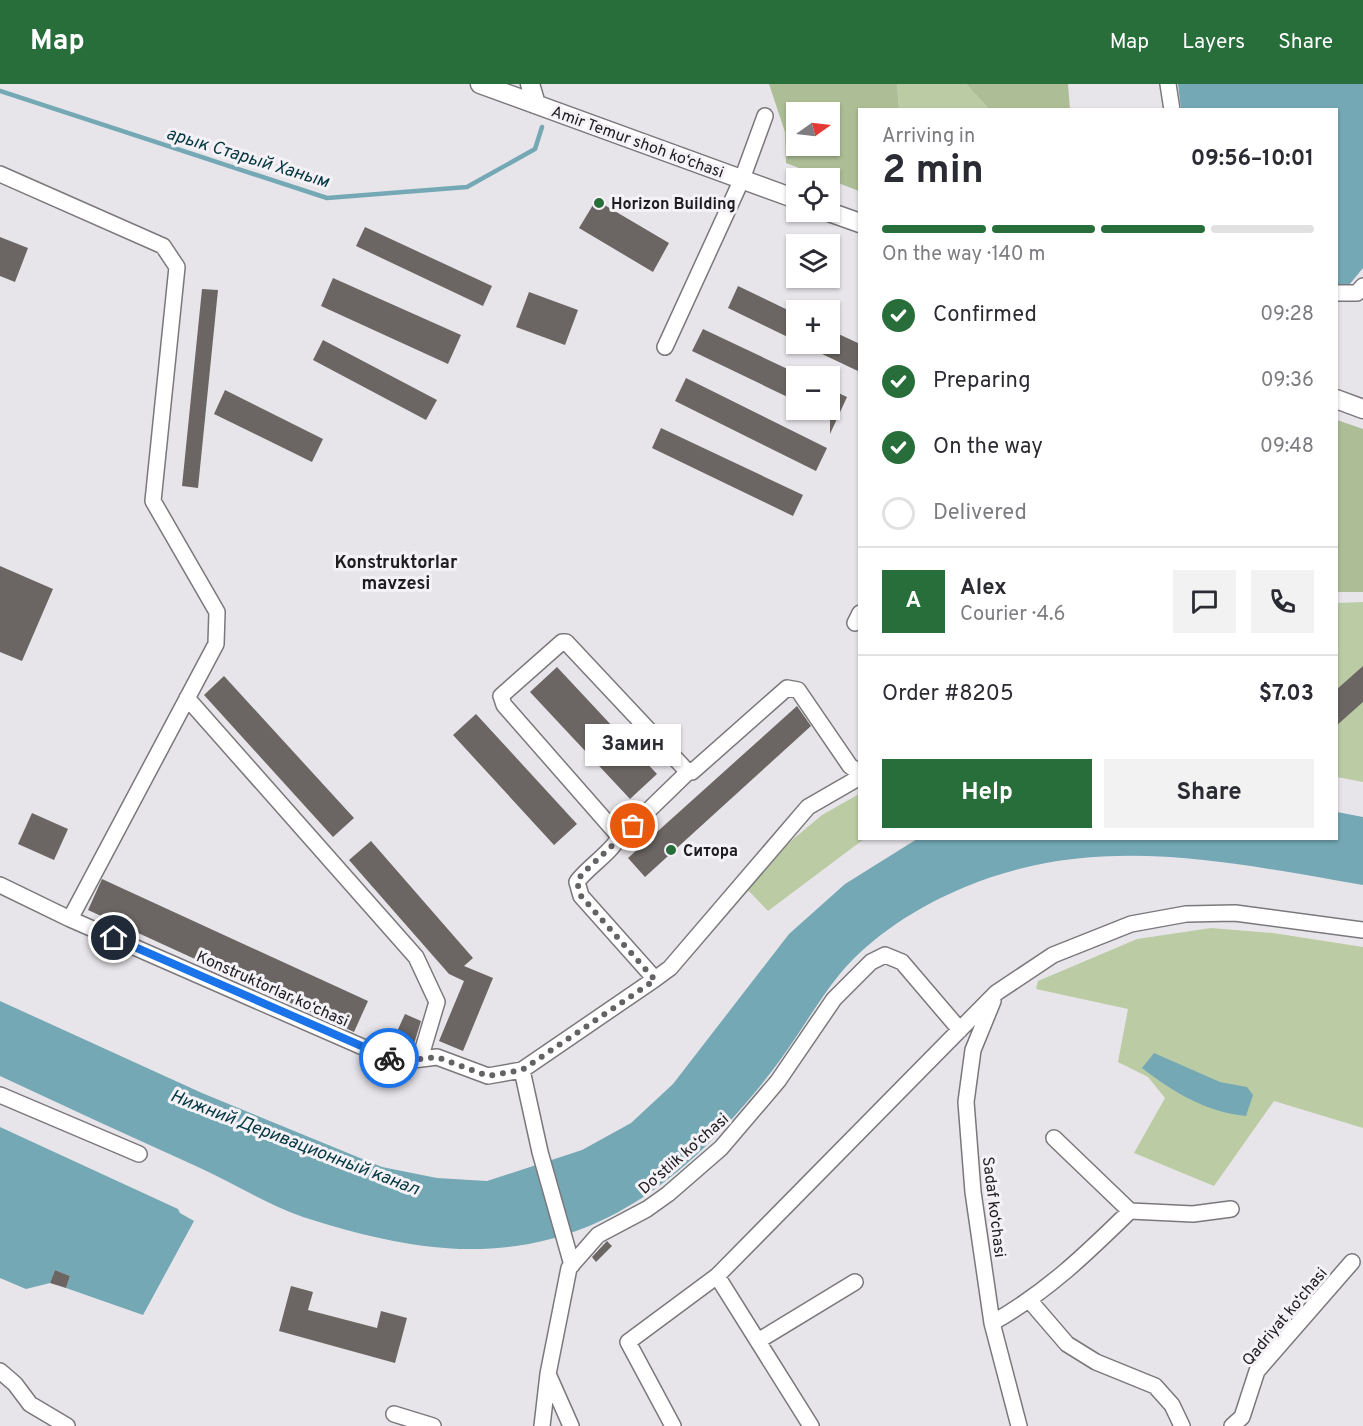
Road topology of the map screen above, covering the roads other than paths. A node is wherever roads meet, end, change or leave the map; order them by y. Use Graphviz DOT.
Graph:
graph roads {
  1 [pos="480,84"];
  2 [pos="1168,84"];
  3 [pos="520,88"];
  4 [pos="1172,108"];
  5 [pos="765,116"];
  6 [pos="0,174"];
  7 [pos="742,179"];
  8 [pos="786,195"];
  9 [pos="840,216"];
  10 [pos="858,222"];
  11 [pos="1363,286"];
  12 [pos="1338,293"];
  13 [pos="665,347"];
  14 [pos="1338,400"];
  15 [pos="1363,409"];
  16 [pos="187,699"];
  17 [pos="688,772"];
  18 [pos="858,773"];
  19 [pos="858,776"];
  20 [pos="619,839"];
  21 [pos="0,885"];
  22 [pos="70,919"];
  23 [pos="1363,930"];
  24 [pos="655,980"];
  25 [pos="996,993"];
  26 [pos="960,1030"];
  27 [pos="420,1059"];
  28 [pos="522,1070"];
  29 [pos="0,1095"];
  30 [pos="1054,1138"];
  31 [pos="140,1154"];
  32 [pos="1231,1209"];
  33 [pos="1130,1211"];
  34 [pos="1352,1262"];
  35 [pos="572,1264"];
  36 [pos="717,1276"];
  37 [pos="855,1282"];
  38 [pos="1030,1301"];
  39 [pos="992,1323"];
  40 [pos="758,1341"];
  41 [pos="0,1371"];
  42 [pos="548,1374"];
  43 [pos="394,1414"];
  44 [pos="67,1426"];
  45 [pos="433,1426"];
  46 [pos="542,1426"];
  47 [pos="571,1426"];
  48 [pos="673,1426"];
  49 [pos="811,1426"];
  50 [pos="1019,1426"];
  51 [pos="1182,1426"];
  52 [pos="1232,1426"];
  1 -- 3 [label="main road, Amir Temur shoh ko‘chasi"];
  2 -- 4 [label="street"];
  3 -- 7 [label="main road, Amir Temur shoh ko‘chasi"];
  5 -- 7 [label="street"];
  6 -- 16 [label="street"];
  7 -- 8 [label="main road, Amir Temur shoh ko‘chasi"];
  7 -- 13 [label="street"];
  9 -- 10 [label="main road"];
  11 -- 12 [label="street"];
  14 -- 15 [label="main road"];
  16 -- 22 [label="street"];
  16 -- 27 [label="street"];
  17 -- 18 [label="street"];
  17 -- 20 [label="street"];
  17 -- 20 [label="street"];
  19 -- 24 [label="street, Konstruktorlar ko‘chasi"];
  20 -- 24 [label="street"];
  21 -- 22 [label="street, Konstruktorlar ko‘chasi"];
  22 -- 27 [label="street, Konstruktorlar ko‘chasi"];
  23 -- 25 [label="street"];
  24 -- 28 [label="street, Konstruktorlar ko‘chasi"];
  25 -- 26 [label="street"];
  25 -- 39 [label="street, Sadaf ko‘chasi"];
  26 -- 35 [label="street, Do‘stlik ko‘chasi"];
  26 -- 36 [label="street"];
  27 -- 28 [label="street, Konstruktorlar ko‘chasi"];
  28 -- 35 [label="street"];
  29 -- 31 [label="street"];
  30 -- 33 [label="street"];
  32 -- 33 [label="street"];
  33 -- 38 [label="street"];
  34 -- 52 [label="street, Qadriyat ko‘chasi"];
  35 -- 42 [label="street, Do‘stlik ko‘chasi"];
  36 -- 40 [label="street"];
  36 -- 48 [label="street"];
  37 -- 40 [label="street"];
  38 -- 39 [label="street"];
  38 -- 51 [label="street"];
  39 -- 50 [label="street, Sadaf ko‘chasi"];
  40 -- 49 [label="street"];
  41 -- 44 [label="street"];
  42 -- 46 [label="street, Do‘stlik ko‘chasi"];
  42 -- 47 [label="street"];
  43 -- 45 [label="street"];
}
